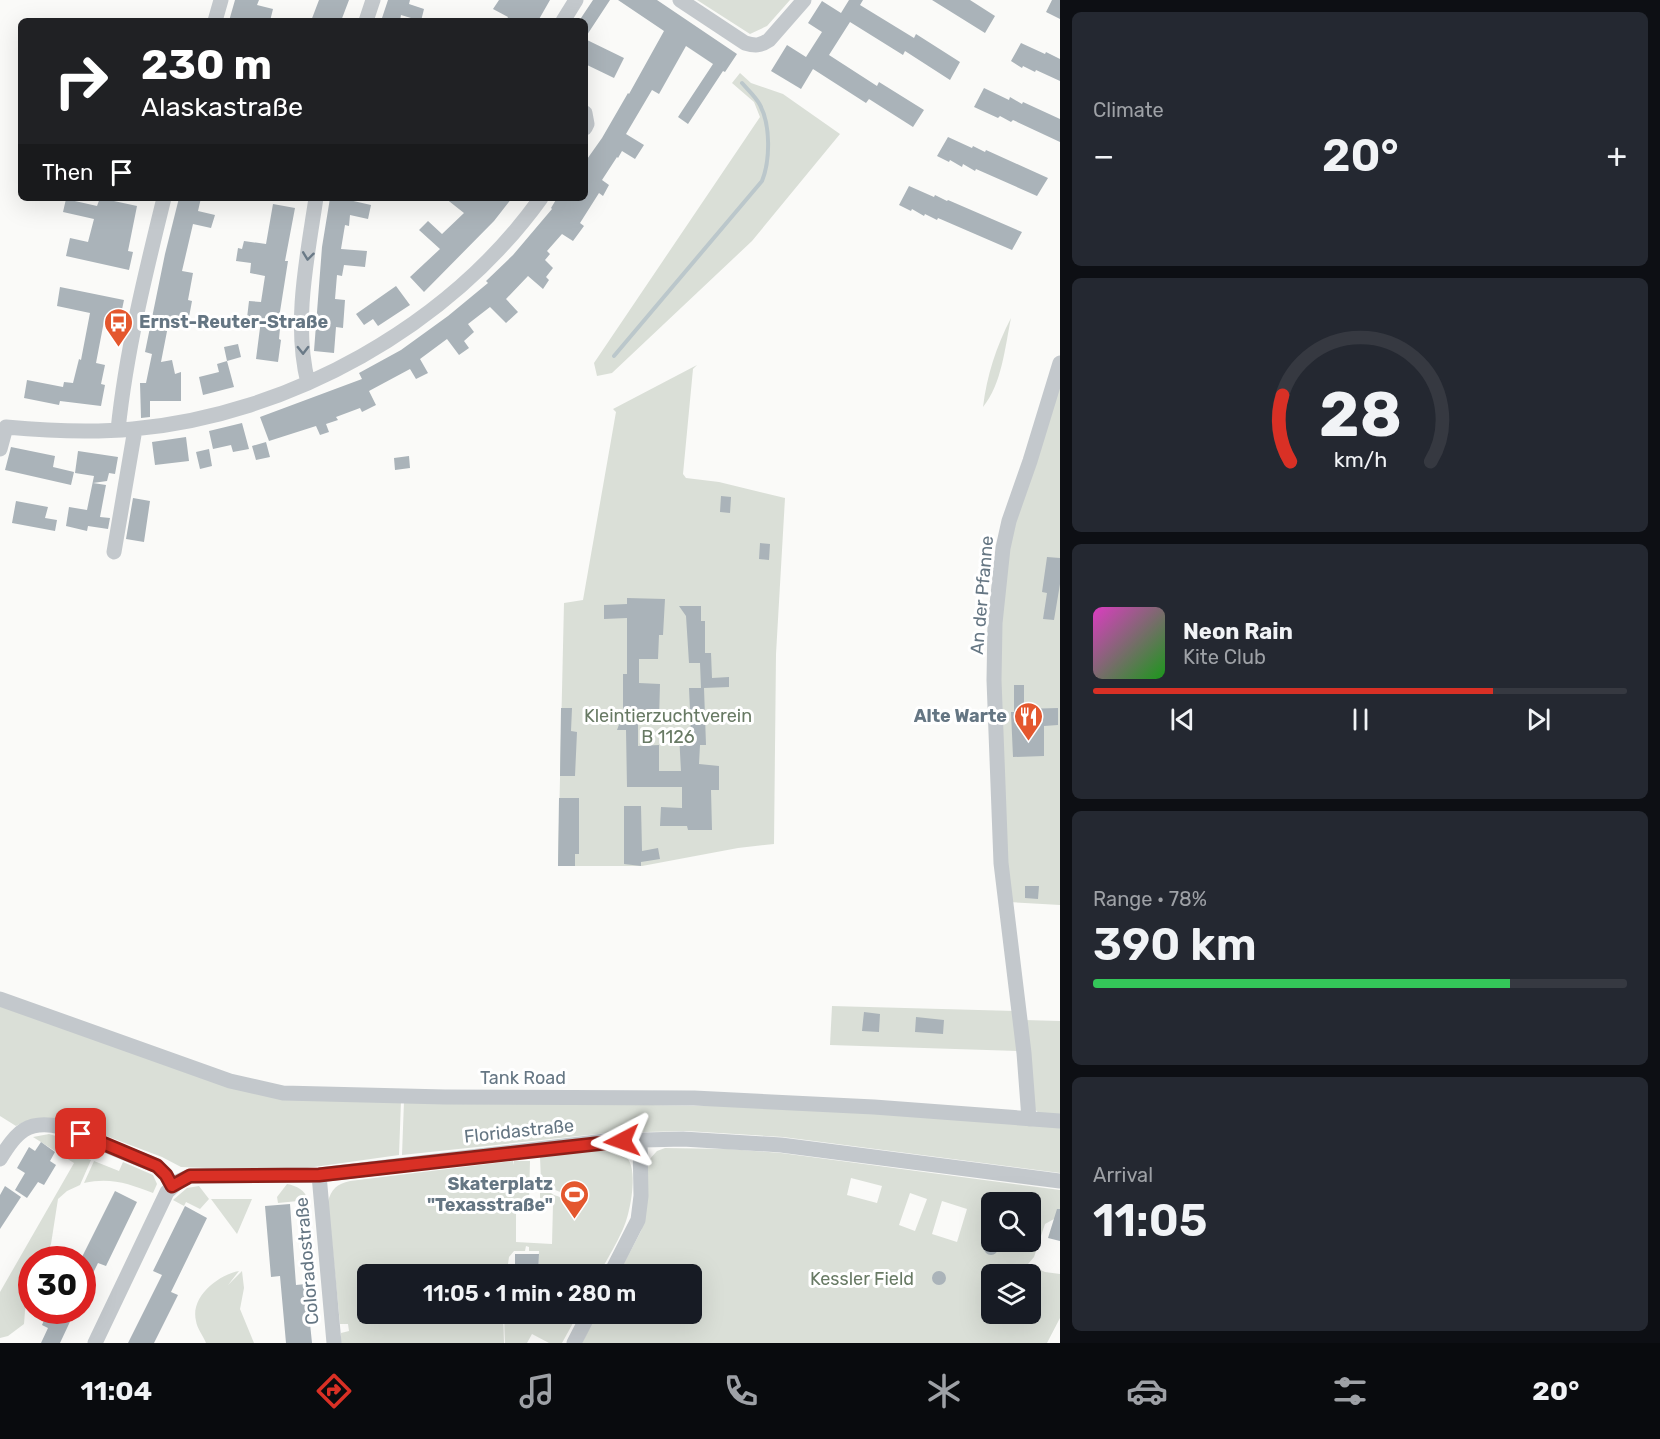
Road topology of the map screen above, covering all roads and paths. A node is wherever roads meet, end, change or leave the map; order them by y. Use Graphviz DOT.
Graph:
graph roads {
  1 [pos="221,0"];
  2 [pos="373,0"];
  3 [pos="576,0"];
  4 [pos="680,0"];
  5 [pos="804,0"];
  6 [pos="216,18"];
  7 [pos="367,18"];
  8 [pos="565,18"];
  9 [pos="163,201"];
  10 [pos="316,201"];
  11 [pos="539,201"];
  12 [pos="1060,363"];
  13 [pos="308,383"];
  14 [pos="135,429"];
  15 [pos="118,430"];
  16 [pos="0,448"];
  17 [pos="114,552"];
  18 [pos="0,999"];
  19 [pos="1029,1119"];
  20 [pos="1060,1121"];
  21 [pos="640,1140"];
  22 [pos="0,1159"];
  23 [pos="319,1175"];
  24 [pos="1060,1181"];
  25 [pos="169,1189"];
  26 [pos="616,1264"];
  27 [pos="584,1324"];
  28 [pos="95,1343"];
  29 [pos="334,1343"];
  30 [pos="574,1343"];
  1 -- 6 [label="street"];
  2 -- 7 [label="street"];
  3 -- 8 [label="street"];
  4 -- 5 [label="street"];
  9 -- 15 [label="street"];
  10 -- 13 [label="street, one-way"];
  11 -- 13 [label="street"];
  12 -- 19 [label="street, An der Pfanne"];
  13 -- 14 [label="street"];
  14 -- 15 [label="street"];
  14 -- 17 [label="street"];
  15 -- 16 [label="street"];
  18 -- 19 [label="street, Tank Road"];
  19 -- 20 [label="street, Tank Road"];
  21 -- 23 [label="street, Floridastraße"];
  21 -- 24 [label="street, Floridastraße"];
  21 -- 26 [label="street"];
  22 -- 25 [label="street"];
  23 -- 25 [label="street, Floridastraße"];
  23 -- 29 [label="street, Coloradostraße"];
  25 -- 28 [label="street"];
  27 -- 30 [label="street"];
}
